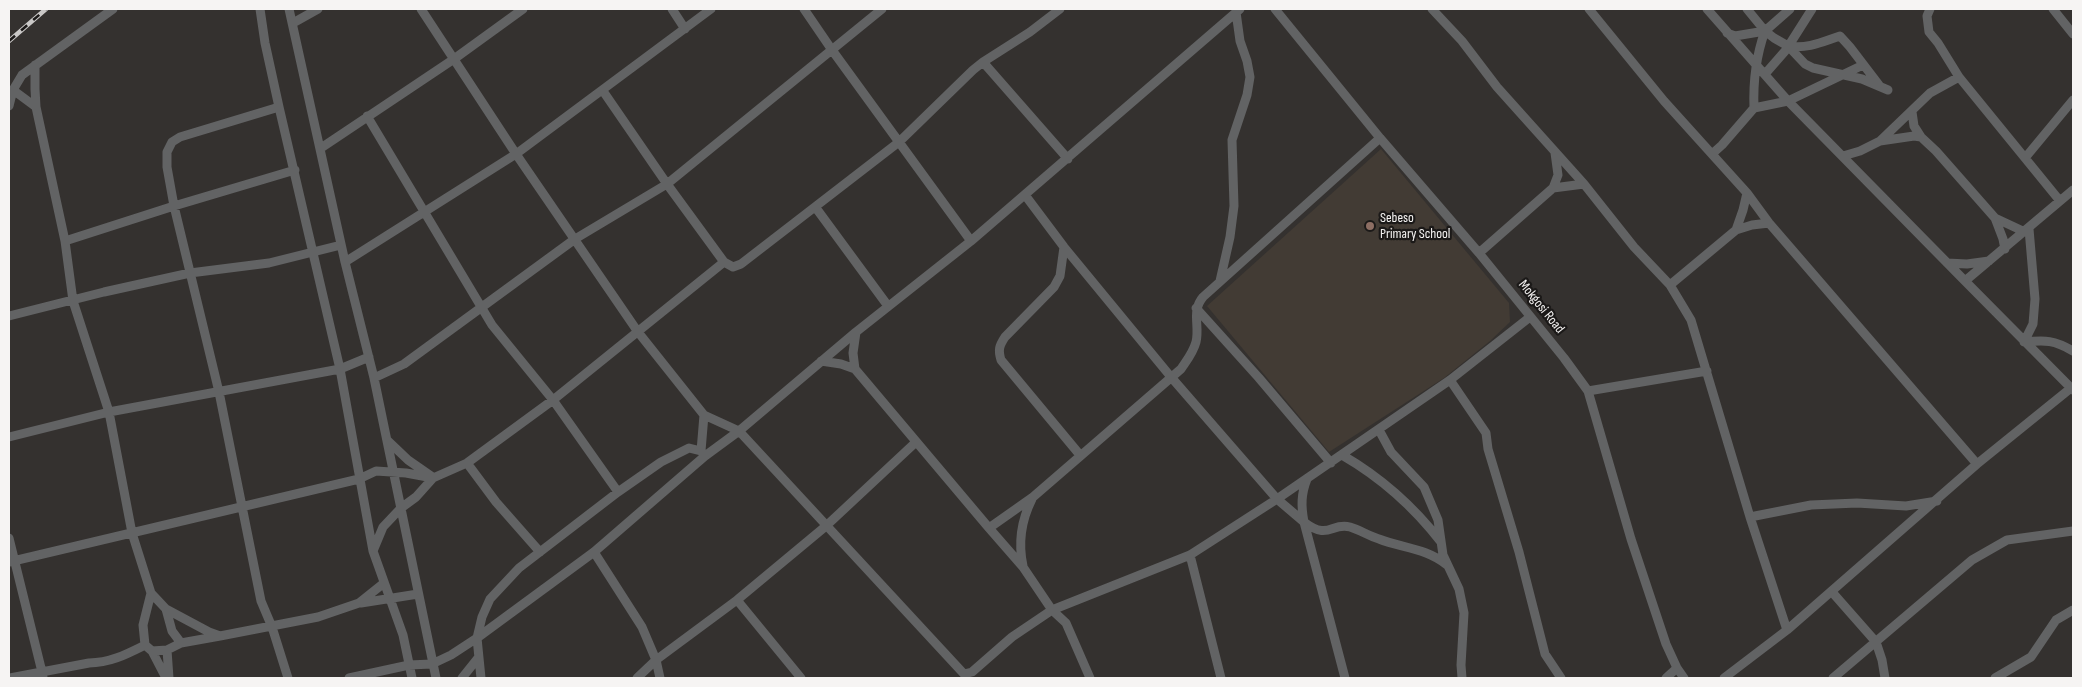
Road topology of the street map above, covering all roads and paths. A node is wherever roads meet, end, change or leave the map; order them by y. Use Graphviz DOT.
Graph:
graph roads {
  1 [pos="113,9"];
  2 [pos="260,9"];
  3 [pos="289,9"];
  4 [pos="318,9"];
  5 [pos="422,9"];
  6 [pos="523,9"];
  7 [pos="672,9"];
  8 [pos="711,9"];
  9 [pos="804,9"];
  10 [pos="882,9"];
  11 [pos="1060,9"];
  12 [pos="1275,9"];
  13 [pos="1432,9"];
  14 [pos="1589,9"];
  15 [pos="1707,9"];
  16 [pos="1747,9"];
  17 [pos="1790,9"];
  18 [pos="1812,9"];
  19 [pos="1930,9"];
  20 [pos="2053,9"];
  21 [pos="1238,10"];
  22 [pos="293,23"];
  23 [pos="685,29"];
  24 [pos="1725,31"];
  25 [pos="1765,31"];
  26 [pos="2073,34"];
  27 [pos="1788,46"];
  28 [pos="832,50"];
  29 [pos="454,59"];
  30 [pos="983,62"];
  31 [pos="1756,63"];
  32 [pos="36,65"];
  33 [pos="1863,65"];
  34 [pos="1765,74"];
  35 [pos="1844,74"];
  36 [pos="22,75"];
  37 [pos="1960,76"];
  38 [pos="9,80"];
  39 [pos="11,91"];
  40 [pos="603,91"];
  41 [pos="2073,100"];
  42 [pos="1788,101"];
  43 [pos="9,106"];
  44 [pos="36,107"];
  45 [pos="279,107"];
  46 [pos="1754,108"];
  47 [pos="1912,112"];
  48 [pos="367,116"];
  49 [pos="1921,137"];
  50 [pos="1380,138"];
  51 [pos="1880,141"];
  52 [pos="899,142"];
  53 [pos="321,148"];
  54 [pos="1555,153"];
  55 [pos="516,154"];
  56 [pos="1712,154"];
  57 [pos="1843,156"];
  58 [pos="1068,158"];
  59 [pos="2025,158"];
  60 [pos="295,170"];
  61 [pos="667,184"];
  62 [pos="1584,184"];
  63 [pos="1553,188"];
  64 [pos="2073,190"];
  65 [pos="1747,193"];
  66 [pos="1024,195"];
  67 [pos="2060,201"];
  68 [pos="174,206"];
  69 [pos="816,208"];
  70 [pos="425,212"];
  71 [pos="1995,218"];
  72 [pos="1769,223"];
  73 [pos="1736,230"];
  74 [pos="2027,230"];
  75 [pos="575,238"];
  76 [pos="64,241"];
  77 [pos="971,241"];
  78 [pos="341,245"];
  79 [pos="1064,246"];
  80 [pos="2005,248"];
  81 [pos="313,251"];
  82 [pos="1479,253"];
  83 [pos="1991,260"];
  84 [pos="345,262"];
  85 [pos="724,262"];
  86 [pos="1947,263"];
  87 [pos="190,273"];
  88 [pos="1220,282"];
  89 [pos="1965,282"];
  90 [pos="1670,285"];
  91 [pos="73,301"];
  92 [pos="888,306"];
  93 [pos="481,308"];
  94 [pos="1196,308"];
  95 [pos="9,316"];
  96 [pos="1530,317"];
  97 [pos="638,332"];
  98 [pos="856,332"];
  99 [pos="2024,342"];
  100 [pos="2073,351"];
  101 [pos="370,357"];
  102 [pos="821,361"];
  103 [pos="340,369"];
  104 [pos="855,369"];
  105 [pos="1707,370"];
  106 [pos="1170,377"];
  107 [pos="374,378"];
  108 [pos="1450,380"];
  109 [pos="2072,389"];
  110 [pos="1588,391"];
  111 [pos="219,392"];
  112 [pos="553,400"];
  113 [pos="109,412"];
  114 [pos="704,415"];
  115 [pos="1379,430"];
  116 [pos="739,431"];
  117 [pos="9,437"];
  118 [pos="387,440"];
  119 [pos="916,442"];
  120 [pos="703,454"];
  121 [pos="1080,455"];
  122 [pos="1342,455"];
  123 [pos="1331,463"];
  124 [pos="467,464"];
  125 [pos="1977,464"];
  126 [pos="394,473"];
  127 [pos="433,478"];
  128 [pos="1307,478"];
  129 [pos="360,479"];
  130 [pos="618,492"];
  131 [pos="1033,497"];
  132 [pos="1277,499"];
  133 [pos="1937,501"];
  134 [pos="243,506"];
  135 [pos="401,508"];
  136 [pos="1750,517"];
  137 [pos="1304,522"];
  138 [pos="826,526"];
  139 [pos="989,528"];
  140 [pos="2073,531"];
  141 [pos="132,533"];
  142 [pos="9,538"];
  143 [pos="1441,542"];
  144 [pos="373,552"];
  145 [pos="540,552"];
  146 [pos="594,552"];
  147 [pos="1190,555"];
  148 [pos="11,561"];
  149 [pos="1446,565"];
  150 [pos="1023,567"];
  151 [pos="384,583"];
  152 [pos="1832,592"];
  153 [pos="151,593"];
  154 [pos="418,594"];
  155 [pos="390,599"];
  156 [pos="737,600"];
  157 [pos="359,603"];
  158 [pos="166,609"];
  159 [pos="1052,610"];
  160 [pos="2073,610"];
  161 [pos="272,626"];
  162 [pos="1787,630"];
  163 [pos="220,636"];
  164 [pos="478,638"];
  165 [pos="1876,642"];
  166 [pos="181,644"];
  167 [pos="149,648"];
  168 [pos="167,650"];
  169 [pos="478,658"];
  170 [pos="656,660"];
  171 [pos="432,664"];
  172 [pos="409,665"];
  173 [pos="1677,668"];
  174 [pos="43,675"];
  175 [pos="972,675"];
  176 [pos="10,678"];
  177 [pos="167,678"];
  178 [pos="288,678"];
  179 [pos="350,678"];
  180 [pos="412,678"];
  181 [pos="436,678"];
  182 [pos="462,678"];
  183 [pos="481,678"];
  184 [pos="637,678"];
  185 [pos="660,678"];
  186 [pos="801,678"];
  187 [pos="1090,678"];
  188 [pos="1221,678"];
  189 [pos="1346,678"];
  190 [pos="1462,678"];
  191 [pos="1561,678"];
  192 [pos="1666,678"];
  193 [pos="1684,678"];
  194 [pos="1724,678"];
  195 [pos="1833,678"];
  196 [pos="1885,678"];
  197 [pos="1995,678"];
  1 -- 32 [label="street"];
  2 -- 45 [label="street"];
  3 -- 22 [label="street"];
  4 -- 22 [label="street"];
  5 -- 29 [label="street"];
  6 -- 29 [label="street"];
  7 -- 23 [label="street"];
  8 -- 23 [label="street"];
  9 -- 28 [label="street"];
  10 -- 28 [label="street"];
  11 -- 30 [label="street"];
  12 -- 50 [label="street, Mokgosi Road"];
  13 -- 54 [label="street"];
  14 -- 56 [label="street"];
  15 -- 24 [label="street"];
  16 -- 25 [label="street"];
  17 -- 25 [label="street"];
  18 -- 27 [label="street"];
  19 -- 37 [label="street"];
  20 -- 26 [label="street"];
  21 -- 58 [label="street"];
  21 -- 88 [label="street"];
  22 -- 53 [label="street"];
  23 -- 40 [label="street"];
  24 -- 25 [label="street"];
  24 -- 31 [label="street"];
  25 -- 27 [label="street"];
  25 -- 31 [label="street"];
  27 -- 33 [label="street"];
  27 -- 34 [label="street"];
  27 -- 35 [label="street"];
  28 -- 52 [label="street"];
  28 -- 61 [label="street"];
  29 -- 48 [label="street"];
  29 -- 55 [label="street"];
  30 -- 52 [label="street"];
  30 -- 58 [label="street"];
  31 -- 34 [label="street"];
  31 -- 46 [label="street"];
  32 -- 36 [label="street"];
  32 -- 44 [label="street"];
  33 -- 35 [label="street"];
  33 -- 35 [label="street"];
  34 -- 42 [label="street"];
  35 -- 42 [label="street"];
  36 -- 38 [label="street"];
  36 -- 39 [label="street"];
  37 -- 47 [label="street"];
  37 -- 59 [label="street"];
  39 -- 43 [label="street"];
  39 -- 44 [label="street"];
  40 -- 55 [label="street"];
  40 -- 61 [label="street"];
  41 -- 59 [label="street"];
  42 -- 46 [label="street"];
  42 -- 57 [label="street"];
  44 -- 76 [label="street"];
  45 -- 60 [label="street"];
  45 -- 68 [label="street"];
  46 -- 56 [label="street"];
  47 -- 49 [label="street"];
  47 -- 51 [label="street"];
  48 -- 53 [label="street"];
  48 -- 70 [label="street"];
  49 -- 51 [label="street"];
  49 -- 71 [label="street"];
  50 -- 82 [label="street, Mokgosi Road"];
  50 -- 88 [label="street"];
  51 -- 57 [label="street"];
  52 -- 69 [label="street"];
  52 -- 77 [label="street"];
  53 -- 78 [label="street"];
  54 -- 62 [label="street"];
  54 -- 63 [label="street"];
  55 -- 70 [label="street"];
  55 -- 75 [label="street"];
  56 -- 65 [label="street"];
  57 -- 86 [label="street"];
  58 -- 66 [label="street"];
  59 -- 67 [label="street"];
  60 -- 68 [label="street"];
  60 -- 81 [label="street"];
  61 -- 75 [label="street"];
  61 -- 85 [label="street"];
  62 -- 63 [label="street"];
  62 -- 90 [label="street"];
  63 -- 82 [label="street"];
  64 -- 67 [label="street"];
  65 -- 72 [label="street"];
  65 -- 73 [label="street"];
  66 -- 77 [label="street"];
  66 -- 79 [label="street"];
  67 -- 74 [label="street"];
  68 -- 76 [label="street"];
  68 -- 87 [label="street"];
  69 -- 85 [label="street"];
  69 -- 92 [label="street"];
  70 -- 84 [label="street"];
  70 -- 93 [label="street"];
  71 -- 74 [label="street"];
  71 -- 80 [label="street"];
  72 -- 73 [label="street"];
  72 -- 125 [label="street"];
  73 -- 90 [label="street"];
  74 -- 80 [label="street"];
  74 -- 99 [label="street"];
  75 -- 93 [label="street"];
  75 -- 97 [label="street"];
  76 -- 91 [label="street"];
  77 -- 92 [label="street"];
  78 -- 81 [label="street"];
  78 -- 84 [label="street"];
  79 -- 106 [label="street"];
  79 -- 121 [label="street"];
  80 -- 83 [label="street"];
  81 -- 87 [label="street"];
  81 -- 103 [label="street"];
  82 -- 96 [label="street, Mokgosi Road"];
  83 -- 86 [label="street"];
  83 -- 89 [label="street"];
  84 -- 101 [label="street"];
  85 -- 97 [label="street"];
  86 -- 89 [label="street"];
  87 -- 91 [label="street"];
  87 -- 111 [label="street"];
  88 -- 94 [label="street"];
  89 -- 99 [label="street"];
  90 -- 105 [label="street"];
  91 -- 95 [label="street"];
  91 -- 113 [label="street"];
  92 -- 98 [label="street"];
  93 -- 107 [label="street"];
  93 -- 112 [label="street"];
  94 -- 106 [label="street"];
  94 -- 123 [label="street"];
  96 -- 108 [label="street"];
  96 -- 110 [label="street, Mokgosi Road"];
  97 -- 112 [label="street"];
  97 -- 114 [label="street"];
  98 -- 102 [label="street"];
  98 -- 104 [label="street"];
  99 -- 100 [label="street"];
  99 -- 109 [label="street"];
  101 -- 103 [label="street"];
  101 -- 107 [label="street"];
  102 -- 104 [label="street"];
  102 -- 116 [label="street"];
  103 -- 111 [label="street"];
  103 -- 129 [label="street"];
  104 -- 119 [label="street"];
  105 -- 110 [label="street"];
  105 -- 136 [label="street"];
  106 -- 121 [label="street"];
  106 -- 132 [label="street"];
  107 -- 118 [label="street"];
  108 -- 115 [label="street"];
  108 -- 191 [label="street"];
  109 -- 125 [label="street"];
  110 -- 173 [label="street, Mokgosi Road"];
  111 -- 113 [label="street"];
  111 -- 134 [label="street"];
  112 -- 124 [label="street"];
  112 -- 130 [label="street"];
  113 -- 117 [label="street"];
  113 -- 141 [label="street"];
  114 -- 116 [label="street"];
  114 -- 120 [label="street"];
  115 -- 122 [label="street"];
  115 -- 143 [label="street"];
  116 -- 120 [label="street"];
  116 -- 138 [label="street"];
  118 -- 126 [label="street"];
  118 -- 127 [label="street"];
  119 -- 138 [label="street"];
  119 -- 139 [label="street"];
  120 -- 130 [label="street"];
  120 -- 146 [label="street"];
  121 -- 131 [label="street"];
  122 -- 123 [label="street"];
  122 -- 143 [label="street"];
  123 -- 128 [label="street"];
  124 -- 127 [label="street"];
  124 -- 145 [label="street"];
  125 -- 133 [label="street"];
  126 -- 127 [label="street"];
  126 -- 129 [label="street"];
  126 -- 135 [label="street"];
  127 -- 135 [label="street"];
  128 -- 132 [label="street"];
  128 -- 137 [label="street"];
  129 -- 134 [label="street"];
  129 -- 144 [label="street"];
  130 -- 145 [label="street"];
  131 -- 139 [label="street"];
  131 -- 150 [label="street"];
  132 -- 137 [label="street"];
  132 -- 147 [label="street"];
  133 -- 136 [label="street"];
  133 -- 152 [label="street"];
  134 -- 141 [label="street"];
  134 -- 161 [label="street"];
  135 -- 144 [label="street"];
  135 -- 154 [label="street"];
  136 -- 162 [label="street"];
  137 -- 149 [label="street"];
  137 -- 189 [label="street"];
  138 -- 156 [label="street"];
  138 -- 175 [label="street"];
  139 -- 150 [label="street"];
  140 -- 165 [label="street"];
  141 -- 148 [label="street"];
  141 -- 153 [label="street"];
  142 -- 148 [label="street"];
  143 -- 149 [label="street"];
  144 -- 151 [label="street"];
  145 -- 164 [label="street"];
  146 -- 164 [label="street"];
  146 -- 170 [label="street"];
  147 -- 159 [label="street"];
  147 -- 188 [label="street"];
  148 -- 174 [label="street"];
  149 -- 190 [label="street"];
  150 -- 159 [label="street"];
  151 -- 155 [label="street"];
  151 -- 157 [label="street"];
  152 -- 162 [label="street"];
  152 -- 165 [label="street"];
  153 -- 158 [label="street"];
  153 -- 167 [label="street"];
  154 -- 155 [label="street"];
  154 -- 171 [label="street"];
  155 -- 157 [label="street"];
  155 -- 172 [label="street"];
  156 -- 170 [label="street"];
  156 -- 186 [label="street"];
  157 -- 161 [label="street"];
  158 -- 163 [label="street"];
  158 -- 166 [label="street"];
  159 -- 175 [label="street"];
  159 -- 187 [label="street"];
  160 -- 197 [label="street"];
  161 -- 163 [label="street"];
  161 -- 178 [label="street"];
  162 -- 194 [label="street"];
  163 -- 166 [label="street"];
  164 -- 169 [label="street"];
  164 -- 171 [label="street"];
  165 -- 195 [label="street"];
  165 -- 196 [label="street"];
  166 -- 168 [label="street"];
  167 -- 168 [label="street"];
  167 -- 174 [label="street"];
  167 -- 177 [label="street"];
  168 -- 177 [label="street"];
  169 -- 182 [label="street"];
  169 -- 183 [label="street"];
  170 -- 184 [label="street"];
  170 -- 185 [label="street"];
  171 -- 172 [label="street"];
  171 -- 181 [label="street"];
  172 -- 179 [label="street"];
  172 -- 180 [label="street"];
  173 -- 192 [label="street"];
  173 -- 193 [label="street, Mokgosi Road"];
  174 -- 176 [label="street"];
}
